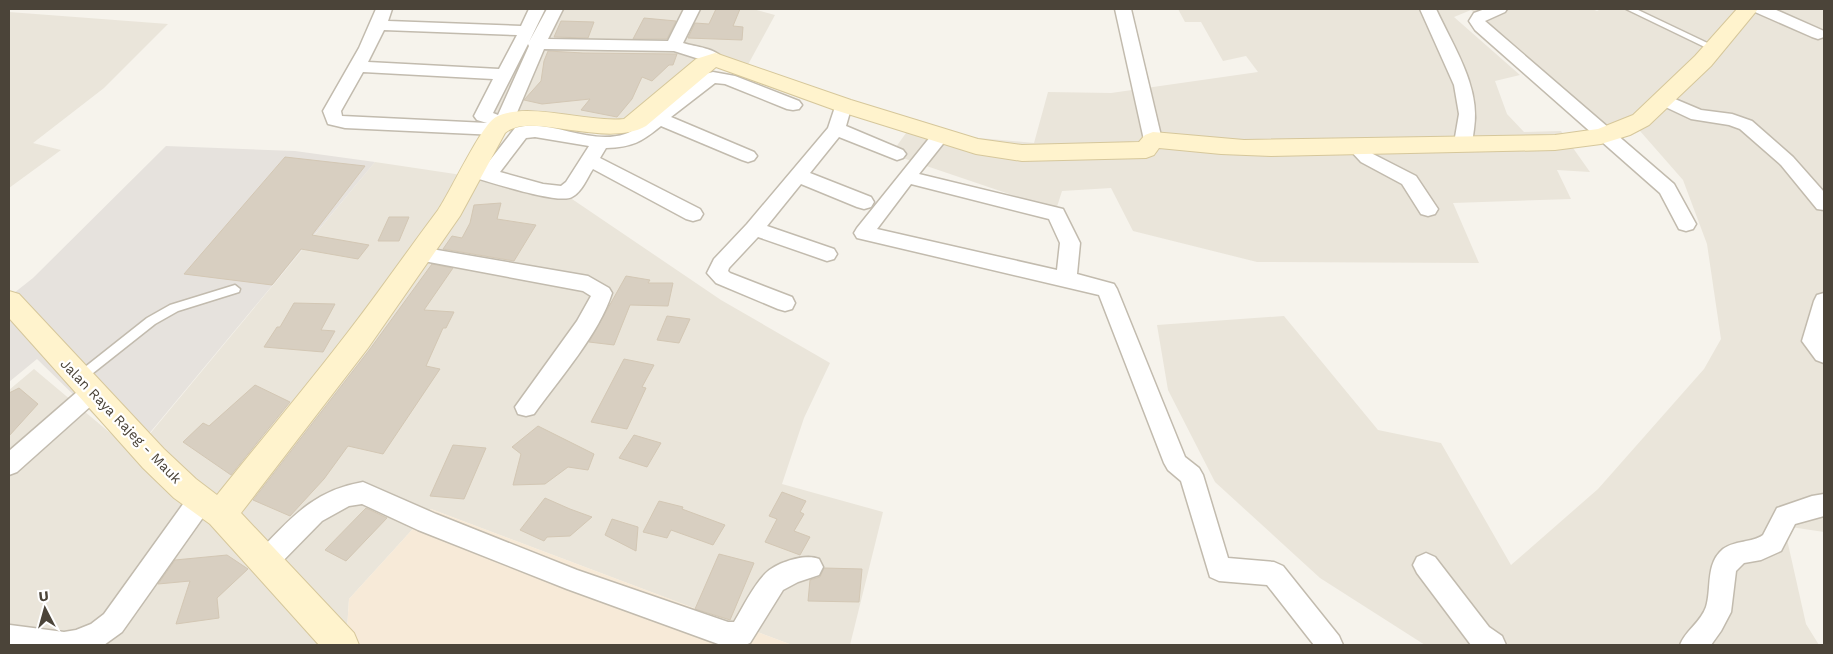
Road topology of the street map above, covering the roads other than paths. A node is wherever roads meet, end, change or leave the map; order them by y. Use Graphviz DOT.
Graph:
graph roads {
  1 [pos="537,9"];
  2 [pos="555,9"];
  3 [pos="692,9"];
  4 [pos="1123,9"];
  5 [pos="1428,9"];
  6 [pos="1499,9"];
  7 [pos="1630,9"];
  8 [pos="1749,9"];
  9 [pos="381,17"];
  10 [pos="1818,34"];
  11 [pos="532,38"];
  12 [pos="674,46"];
  13 [pos="1716,48"];
  14 [pos="714,58"];
  15 [pos="358,67"];
  16 [pos="505,74"];
  17 [pos="1664,99"];
  18 [pos="793,105"];
  19 [pos="843,105"];
  20 [pos="660,119"];
  21 [pos="500,126"];
  22 [pos="836,129"];
  23 [pos="1604,134"];
  24 [pos="941,135"];
  25 [pos="633,138"];
  26 [pos="601,142"];
  27 [pos="1463,143"];
  28 [pos="1150,145"];
  29 [pos="1357,148"];
  30 [pos="897,154"];
  31 [pos="748,156"];
  32 [pos="598,164"];
  33 [pos="480,173"];
  34 [pos="581,174"];
  35 [pos="798,175"];
  36 [pos="907,177"];
  37 [pos="864,202"];
  38 [pos="1822,206"];
  39 [pos="1428,209"];
  40 [pos="693,214"];
  41 [pos="1686,224"];
  42 [pos="754,229"];
  43 [pos="420,254"];
  44 [pos="827,254"];
  45 [pos="1066,280"];
  46 [pos="235,289"];
  47 [pos="9,301"];
  48 [pos="1824,301"];
  49 [pos="785,303"];
  50 [pos="1824,354"];
  51 [pos="86,384"];
  52 [pos="526,408"];
  53 [pos="9,465"];
  54 [pos="1824,505"];
  55 [pos="210,508"];
  56 [pos="264,563"];
  57 [pos="1426,564"];
  58 [pos="810,567"];
  59 [pos="10,638"];
  60 [pos="342,645"];
  61 [pos="1330,645"];
  62 [pos="1493,645"];
  63 [pos="1693,645"];
  1 -- 11 [label="street"];
  2 -- 11 [label="street"];
  3 -- 12 [label="street"];
  4 -- 28 [label="street"];
  5 -- 27 [label="street"];
  6 -- 23 [label="street"];
  7 -- 13 [label="lane"];
  8 -- 10 [label="street"];
  8 -- 13 [label="street"];
  9 -- 11 [label="street"];
  9 -- 15 [label="street"];
  11 -- 12 [label="street"];
  11 -- 16 [label="street"];
  11 -- 21 [label="street"];
  12 -- 14 [label="street"];
  13 -- 17 [label="street"];
  14 -- 19 [label="street"];
  14 -- 21 [label="street"];
  15 -- 16 [label="street"];
  15 -- 21 [label="street"];
  16 -- 21 [label="street"];
  17 -- 23 [label="street"];
  17 -- 38 [label="street"];
  18 -- 20 [label="street"];
  19 -- 22 [label="street"];
  19 -- 24 [label="street"];
  20 -- 25 [label="street"];
  20 -- 31 [label="street"];
  21 -- 33 [label="street"];
  22 -- 30 [label="street"];
  22 -- 35 [label="street"];
  23 -- 27 [label="street"];
  23 -- 41 [label="street"];
  24 -- 28 [label="street"];
  24 -- 36 [label="street"];
  25 -- 26 [label="street"];
  25 -- 32 [label="street"];
  26 -- 33 [label="street"];
  26 -- 34 [label="street"];
  27 -- 29 [label="street"];
  28 -- 29 [label="street"];
  29 -- 39 [label="street"];
  32 -- 34 [label="street"];
  32 -- 40 [label="street"];
  33 -- 34 [label="street"];
  33 -- 43 [label="street"];
  35 -- 37 [label="street"];
  35 -- 42 [label="street"];
  36 -- 45 [label="street"];
  36 -- 45 [label="street"];
  42 -- 44 [label="street"];
  42 -- 49 [label="street"];
  43 -- 52 [label="street"];
  43 -- 55 [label="street"];
  45 -- 61 [label="street"];
  46 -- 51 [label="lane"];
  47 -- 51 [label="street, Jalan Raya Rajeg - Mauk"];
  48 -- 50 [label="street"];
  51 -- 53 [label="street"];
  51 -- 55 [label="street, Jalan Raya Rajeg - Mauk"];
  54 -- 63 [label="street"];
  55 -- 56 [label="street, Jalan Raya Rajeg - Mauk"];
  55 -- 59 [label="street"];
  56 -- 58 [label="street"];
  56 -- 60 [label="street, Jalan Raya Rajeg - Mauk"];
  57 -- 62 [label="street"];
}
